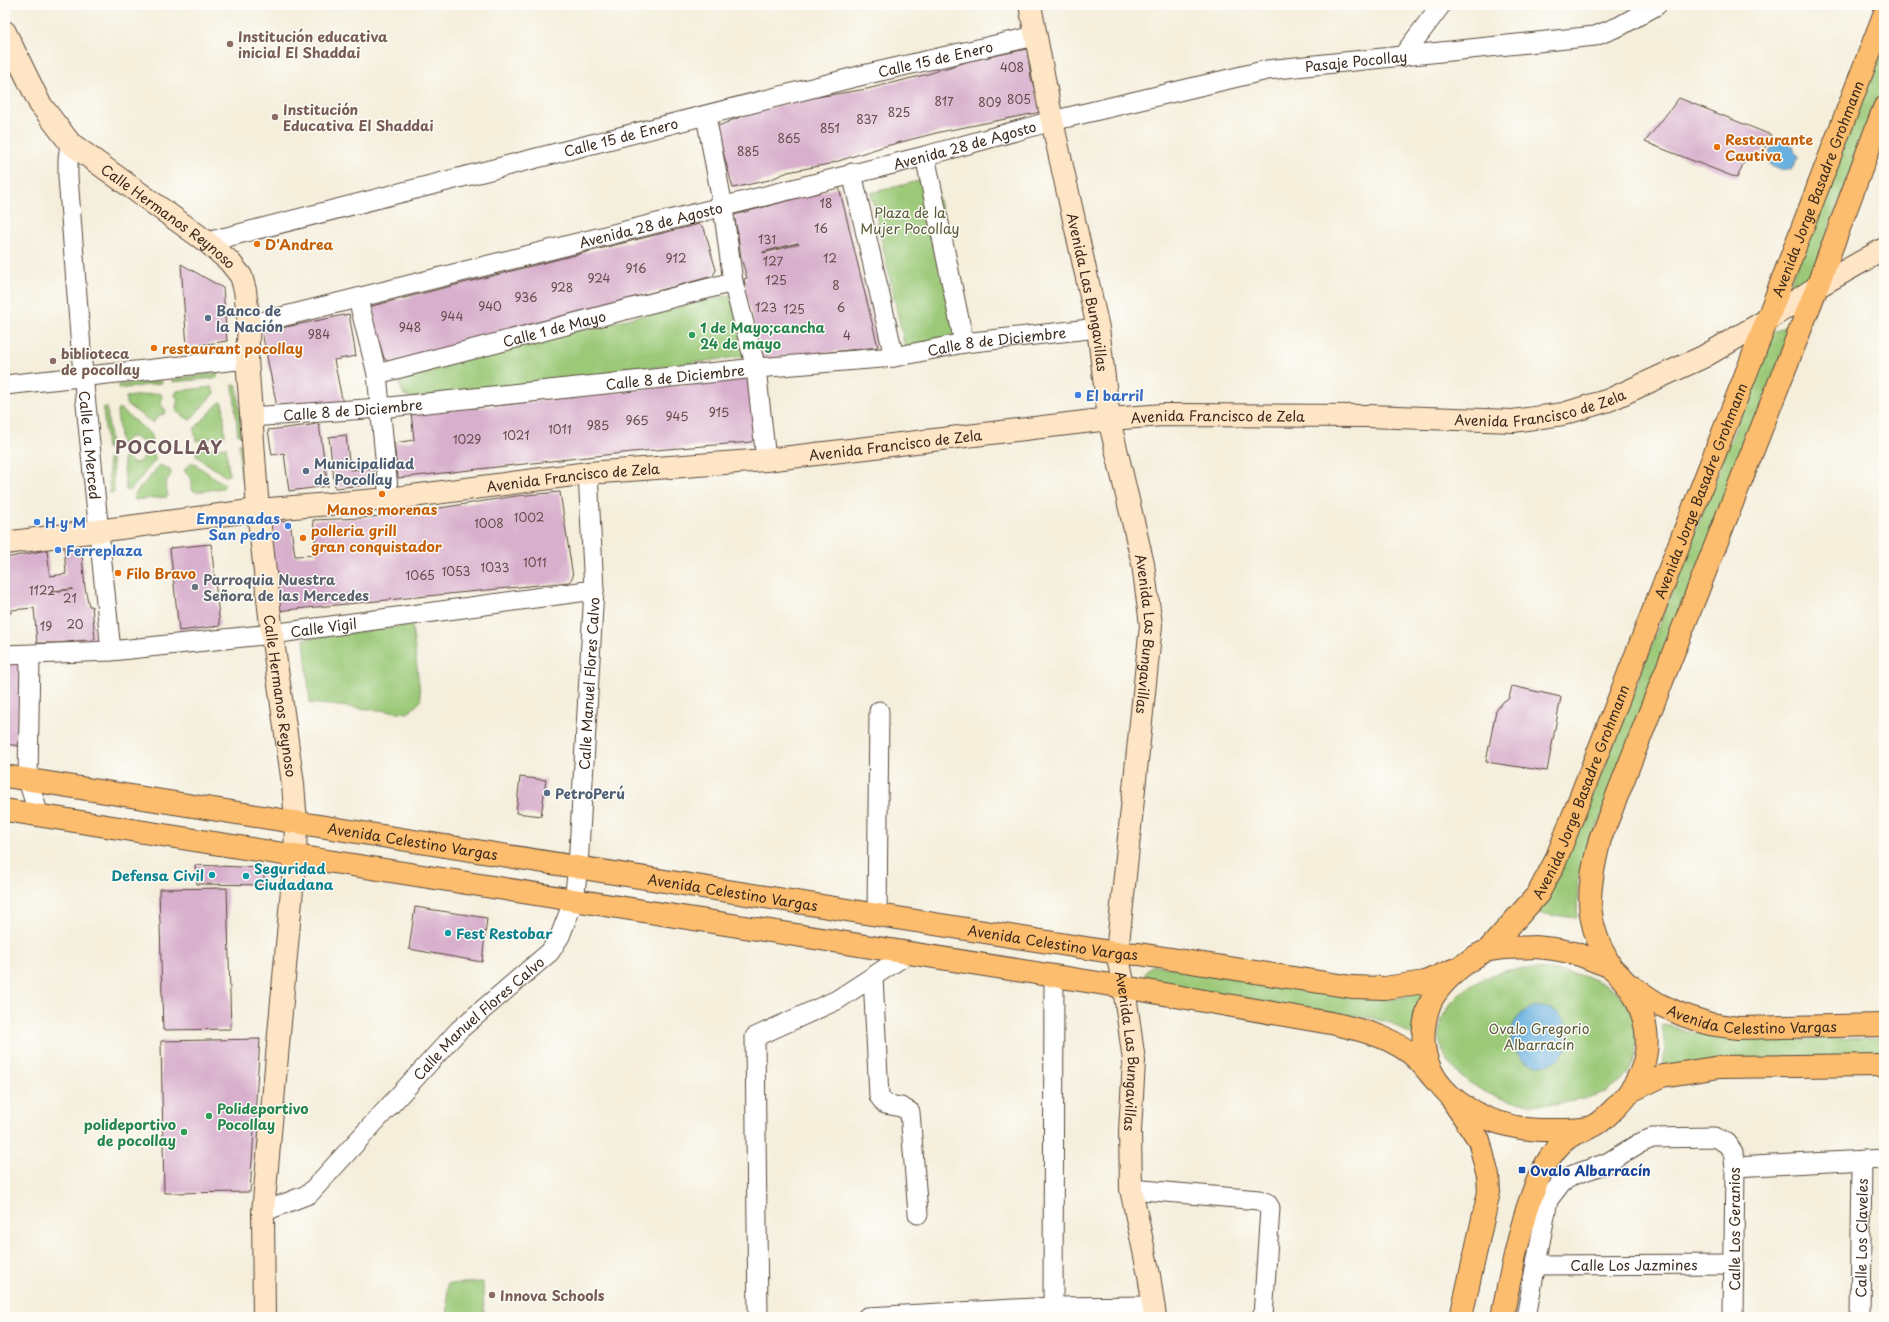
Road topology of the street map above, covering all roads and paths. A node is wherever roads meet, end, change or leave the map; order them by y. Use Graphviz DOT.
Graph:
graph roads {
  1 [pos="1030,5"];
  2 [pos="1441,5"];
  3 [pos="1657,5"];
  4 [pos="1884,15"];
  5 [pos="5,32"];
  6 [pos="1035,36"];
  7 [pos="1402,57"];
  8 [pos="1884,108"];
  9 [pos="706,116"];
  10 [pos="1052,121"];
  11 [pos="70,143"];
  12 [pos="925,156"];
  13 [pos="852,173"];
  14 [pos="723,207"];
  15 [pos="207,242"];
  16 [pos="1884,248"];
  17 [pos="733,282"];
  18 [pos="1817,287"];
  19 [pos="358,299"];
  20 [pos="1767,320"];
  21 [pos="249,325"];
  22 [pos="1098,328"];
  23 [pos="964,343"];
  24 [pos="894,357"];
  25 [pos="247,359"];
  26 [pos="756,368"];
  27 [pos="377,374"];
  28 [pos="83,375"];
  29 [pos="5,385"];
  30 [pos="380,408"];
  31 [pos="250,417"];
  32 [pos="1109,419"];
  33 [pos="766,460"];
  34 [pos="588,473"];
  35 [pos="389,499"];
  36 [pos="258,510"];
  37 [pos="99,531"];
  38 [pos="5,543"];
  39 [pos="594,590"];
  40 [pos="272,634"];
  41 [pos="111,651"];
  42 [pos="5,655"];
  43 [pos="30,655"];
  44 [pos="879,711"];
  45 [pos="5,776"];
  46 [pos="28,780"];
  47 [pos="5,810"];
  48 [pos="39,816"];
  49 [pos="296,822"];
  50 [pos="295,856"];
  51 [pos="578,867"];
  52 [pos="574,900"];
  53 [pos="877,915"];
  54 [pos="953,927"];
  55 [pos="1488,950"];
  56 [pos="909,953"];
  57 [pos="1117,953"];
  58 [pos="950,960"];
  59 [pos="1460,967"];
  60 [pos="1612,968"];
  61 [pos="1054,976"];
  62 [pos="873,977"];
  63 [pos="1628,984"];
  64 [pos="1124,987"];
  65 [pos="1884,1025"];
  66 [pos="1884,1065"];
  67 [pos="1436,1081"];
  68 [pos="1631,1091"];
  69 [pos="1450,1097"];
  70 [pos="1591,1127"];
  71 [pos="1884,1159"];
  72 [pos="1862,1160"];
  73 [pos="1735,1167"];
  74 [pos="1131,1189"];
  75 [pos="263,1212"];
  76 [pos="918,1214"];
  77 [pos="1733,1264"];
  78 [pos="1536,1265"];
  79 [pos="1053,1307"];
  80 [pos="1155,1311"];
  81 [pos="264,1317"];
  82 [pos="758,1317"];
  83 [pos="867,1317"];
  84 [pos="1263,1317"];
  85 [pos="1461,1317"];
  86 [pos="1502,1317"];
  87 [pos="1526,1317"];
  88 [pos="1733,1317"];
  89 [pos="1860,1317"];
  1 -- 6 [label="street, Avenida Las Bungavillas"];
  2 -- 7 [label="street"];
  3 -- 7 [label="street, Pasaje Pocollay"];
  4 -- 20 [label="main road, Avenida Jorge Basadre Grohmann"];
  5 -- 11 [label="street, Calle Hermanos Reynoso"];
  6 -- 9 [label="street, Calle 15 de Enero"];
  6 -- 10 [label="street, Avenida Las Bungavillas"];
  7 -- 10 [label="street, Pasaje Pocollay"];
  8 -- 18 [label="main road"];
  9 -- 14 [label="street"];
  9 -- 15 [label="street, Calle 15 de Enero"];
  10 -- 12 [label="street, Avenida 28 de Agosto"];
  10 -- 22 [label="street, Avenida Las Bungavillas"];
  11 -- 15 [label="street, Calle Hermanos Reynoso"];
  11 -- 28 [label="street, Calle La Merced"];
  12 -- 13 [label="street, Avenida 28 de Agosto"];
  12 -- 23 [label="street"];
  13 -- 14 [label="street, Avenida 28 de Agosto"];
  13 -- 24 [label="street"];
  14 -- 17 [label="street"];
  14 -- 19 [label="street, Avenida 28 de Agosto"];
  15 -- 21 [label="street, Calle Hermanos Reynoso"];
  16 -- 18 [label="street, Avenida Francisco de Zela"];
  17 -- 26 [label="street"];
  17 -- 27 [label="street, Calle 1 de Mayo"];
  18 -- 20 [label="street, Avenida Francisco de Zela"];
  18 -- 60 [label="main road"];
  19 -- 21 [label="street, Avenida 28 de Agosto"];
  19 -- 27 [label="street"];
  20 -- 32 [label="street, Avenida Francisco de Zela"];
  20 -- 55 [label="main road, Avenida Jorge Basadre Grohmann"];
  21 -- 25 [label="street, Calle Hermanos Reynoso"];
  22 -- 23 [label="street, Calle 8 de Diciembre"];
  22 -- 32 [label="street, Avenida Las Bungavillas"];
  23 -- 24 [label="street, Calle 8 de Diciembre"];
  24 -- 26 [label="street, Calle 8 de Diciembre"];
  25 -- 28 [label="street"];
  25 -- 31 [label="street, Calle Hermanos Reynoso"];
  26 -- 30 [label="street, Calle 8 de Diciembre"];
  26 -- 33 [label="street"];
  27 -- 30 [label="street"];
  28 -- 29 [label="street"];
  28 -- 37 [label="street, Calle La Merced"];
  30 -- 31 [label="street, Calle 8 de Diciembre"];
  30 -- 35 [label="street"];
  31 -- 36 [label="street, Calle Hermanos Reynoso"];
  32 -- 33 [label="street, Avenida Francisco de Zela"];
  32 -- 57 [label="street, Avenida Las Bungavillas"];
  33 -- 34 [label="street, Avenida Francisco de Zela"];
  34 -- 35 [label="street, Avenida Francisco de Zela"];
  34 -- 39 [label="street, Calle Manuel Flores Calvo"];
  35 -- 36 [label="street, Avenida Francisco de Zela"];
  36 -- 37 [label="street, Avenida Francisco de Zela"];
  36 -- 40 [label="street, Calle Hermanos Reynoso"];
  37 -- 38 [label="street, Avenida Francisco de Zela"];
  37 -- 41 [label="street, Calle La Merced"];
  39 -- 40 [label="street, Calle Vigil"];
  39 -- 51 [label="street, Calle Manuel Flores Calvo"];
  40 -- 41 [label="street, Calle Vigil"];
  40 -- 49 [label="street, Calle Hermanos Reynoso"];
  41 -- 43 [label="street, Calle Vigil"];
  42 -- 43 [label="street, Calle Vigil"];
  43 -- 46 [label="street"];
  44 -- 53 [label="street"];
  45 -- 46 [label="main road, Avenida Celestino Vargas"];
  46 -- 48 [label="street"];
  46 -- 49 [label="main road, Avenida Celestino Vargas"];
  47 -- 48 [label="main road"];
  48 -- 50 [label="main road"];
  49 -- 50 [label="street, Calle Hermanos Reynoso"];
  49 -- 51 [label="main road, Avenida Celestino Vargas"];
  50 -- 52 [label="main road"];
  50 -- 75 [label="street, Calle Hermanos Reynoso"];
  51 -- 52 [label="street, Calle Manuel Flores Calvo"];
  51 -- 53 [label="main road, Avenida Celestino Vargas"];
  52 -- 56 [label="main road"];
  52 -- 75 [label="street, Calle Manuel Flores Calvo"];
  53 -- 54 [label="main road, Avenida Celestino Vargas"];
  54 -- 57 [label="main road, Avenida Celestino Vargas"];
  54 -- 58 [label="main road"];
  55 -- 59 [label="main road"];
  55 -- 60 [label="main road"];
  56 -- 58 [label="main road"];
  56 -- 62 [label="street"];
  57 -- 59 [label="main road, Avenida Celestino Vargas"];
  57 -- 64 [label="street, Avenida Las Bungavillas"];
  58 -- 61 [label="main road"];
  59 -- 67 [label="main road"];
  60 -- 63 [label="main road"];
  61 -- 64 [label="main road"];
  61 -- 79 [label="street"];
  62 -- 76 [label="street"];
  62 -- 82 [label="street"];
  63 -- 65 [label="main road, Avenida Celestino Vargas"];
  63 -- 68 [label="main road"];
  64 -- 67 [label="main road"];
  64 -- 74 [label="street, Avenida Las Bungavillas"];
  66 -- 68 [label="main road"];
  67 -- 69 [label="main road"];
  68 -- 70 [label="main road"];
  69 -- 70 [label="main road"];
  69 -- 85 [label="main road"];
  70 -- 86 [label="main road"];
  71 -- 72 [label="street"];
  72 -- 73 [label="street"];
  72 -- 89 [label="street, Calle Los Claveles"];
  73 -- 77 [label="street, Calle Los Geranios"];
  73 -- 78 [label="street, Calle Los Geranios"];
  74 -- 80 [label="street, Avenida Las Bungavillas"];
  74 -- 84 [label="street"];
  75 -- 81 [label="street, Calle Hermanos Reynoso"];
  77 -- 78 [label="street, Calle Los Jazmines"];
  77 -- 88 [label="street, Calle Los Geranios"];
  78 -- 87 [label="street"];
  79 -- 80 [label="street"];
  79 -- 83 [label="street"];
}
